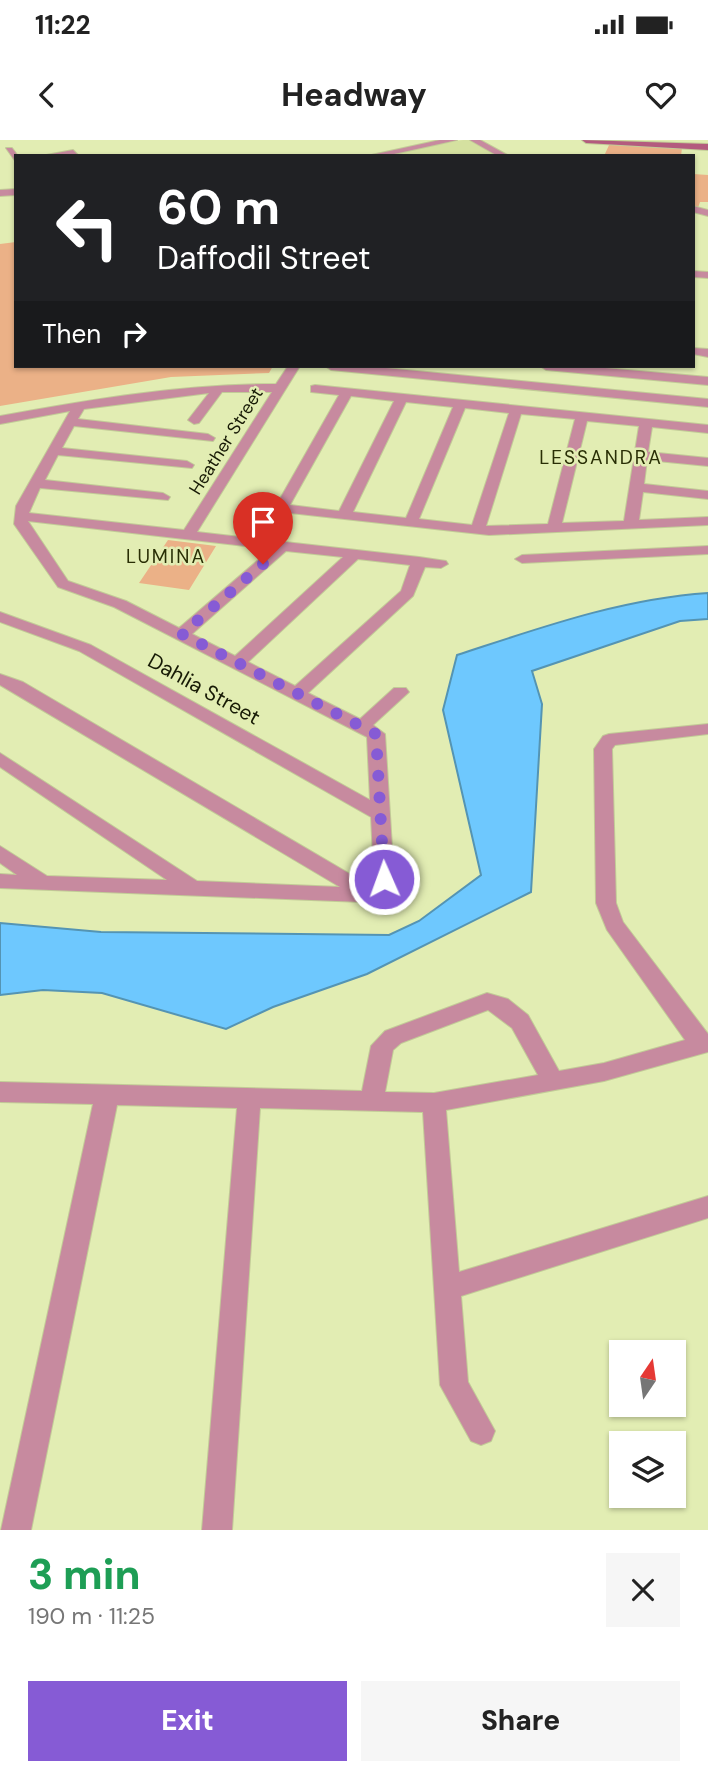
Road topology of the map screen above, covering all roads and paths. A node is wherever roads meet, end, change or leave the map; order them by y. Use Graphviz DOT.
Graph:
graph roads {
  1 [pos="453,140"];
  2 [pos="474,140"];
  3 [pos="586,140"];
  4 [pos="708,147"];
  5 [pos="9,150"];
  6 [pos="382,154"];
  7 [pos="501,154"];
  8 [pos="14,156"];
  9 [pos="293,368"];
  10 [pos="351,368"];
  11 [pos="589,368"];
  12 [pos="708,381"];
  13 [pos="219,388"];
  14 [pos="280,388"];
  15 [pos="315,389"];
  16 [pos="347,392"];
  17 [pos="155,394"];
  18 [pos="402,398"];
  19 [pos="708,403"];
  20 [pos="460,404"];
  21 [pos="80,405"];
  22 [pos="516,410"];
  23 [pos="139,414"];
  24 [pos="582,416"];
  25 [pos="4,419"];
  26 [pos="194,420"];
  27 [pos="70,422"];
  28 [pos="646,423"];
  29 [pos="708,429"];
  30 [pos="0,432"];
  31 [pos="208,438"];
  32 [pos="54,451"];
  33 [pos="641,455"];
  34 [pos="708,462"];
  35 [pos="187,465"];
  36 [pos="36,482"];
  37 [pos="637,486"];
  38 [pos="708,495"];
  39 [pos="163,496"];
  40 [pos="249,505"];
  41 [pos="281,509"];
  42 [pos="344,515"];
  43 [pos="22,516"];
  44 [pos="411,522"];
  45 [pos="708,522"];
  46 [pos="631,523"];
  47 [pos="554,527"];
  48 [pos="478,530"];
  49 [pos="188,535"];
  50 [pos="283,546"];
  51 [pos="708,550"];
  52 [pos="355,554"];
  53 [pos="522,559"];
  54 [pos="419,561"];
  55 [pos="441,564"];
  56 [pos="0,617"];
  57 [pos="182,634"];
  58 [pos="237,663"];
  59 [pos="0,679"];
  60 [pos="400,692"];
  61 [pos="295,695"];
  62 [pos="708,729"];
  63 [pos="369,731"];
  64 [pos="0,759"];
  65 [pos="380,814"];
  66 [pos="0,853"];
  67 [pos="0,881"];
  68 [pos="42,882"];
  69 [pos="193,888"];
  70 [pos="366,893"];
  71 [pos="705,1044"];
  72 [pos="553,1082"];
  73 [pos="0,1092"];
  74 [pos="107,1095"];
  75 [pos="249,1098"];
  76 [pos="372,1102"];
  77 [pos="434,1103"];
  78 [pos="708,1207"];
  79 [pos="447,1288"];
  80 [pos="481,1431"];
  81 [pos="16,1530"];
  82 [pos="216,1530"];
  1 -- 6 [label="street"];
  2 -- 7 [label="street"];
  3 -- 4 [label="main road"];
  5 -- 8 [label="street"];
  9 -- 14 [label="street, Heather Street"];
  10 -- 19 [label="street"];
  11 -- 12 [label="street"];
  13 -- 14 [label="street"];
  13 -- 17 [label="street"];
  13 -- 26 [label="street"];
  14 -- 49 [label="street, Heather Street"];
  15 -- 16 [label="street"];
  16 -- 18 [label="street"];
  16 -- 41 [label="street"];
  17 -- 21 [label="street"];
  17 -- 23 [label="street"];
  18 -- 20 [label="street"];
  18 -- 42 [label="street"];
  20 -- 22 [label="street"];
  20 -- 44 [label="street"];
  21 -- 25 [label="street"];
  21 -- 27 [label="street"];
  22 -- 24 [label="street"];
  22 -- 48 [label="street"];
  24 -- 28 [label="street"];
  24 -- 47 [label="street"];
  25 -- 30 [label="street"];
  27 -- 31 [label="street"];
  27 -- 32 [label="street"];
  28 -- 29 [label="street"];
  28 -- 33 [label="street"];
  32 -- 35 [label="street"];
  32 -- 36 [label="street"];
  33 -- 34 [label="street"];
  33 -- 37 [label="street"];
  36 -- 39 [label="street"];
  36 -- 43 [label="street"];
  37 -- 38 [label="street"];
  37 -- 46 [label="street"];
  40 -- 41 [label="street"];
  41 -- 42 [label="street"];
  42 -- 44 [label="street"];
  43 -- 49 [label="street"];
  43 -- 57 [label="street"];
  44 -- 48 [label="street"];
  45 -- 46 [label="street"];
  46 -- 47 [label="street"];
  47 -- 48 [label="street"];
  49 -- 50 [label="street"];
  50 -- 52 [label="street"];
  50 -- 57 [label="street"];
  51 -- 53 [label="street"];
  52 -- 54 [label="street"];
  52 -- 58 [label="street"];
  54 -- 55 [label="street"];
  54 -- 61 [label="street"];
  56 -- 65 [label="street, Dahlia Street"];
  57 -- 58 [label="street"];
  58 -- 61 [label="street"];
  59 -- 70 [label="street"];
  60 -- 63 [label="street"];
  61 -- 63 [label="street"];
  62 -- 71 [label="street"];
  63 -- 65 [label="street"];
  64 -- 69 [label="street"];
  65 -- 70 [label="street"];
  66 -- 68 [label="street"];
  67 -- 68 [label="street"];
  68 -- 69 [label="street"];
  69 -- 70 [label="street"];
  71 -- 72 [label="street"];
  72 -- 76 [label="street"];
  72 -- 77 [label="street"];
  73 -- 74 [label="street"];
  74 -- 75 [label="street"];
  74 -- 81 [label="street"];
  75 -- 76 [label="street"];
  75 -- 82 [label="street"];
  76 -- 77 [label="street"];
  77 -- 79 [label="street"];
  78 -- 79 [label="street"];
  79 -- 80 [label="street"];
}
